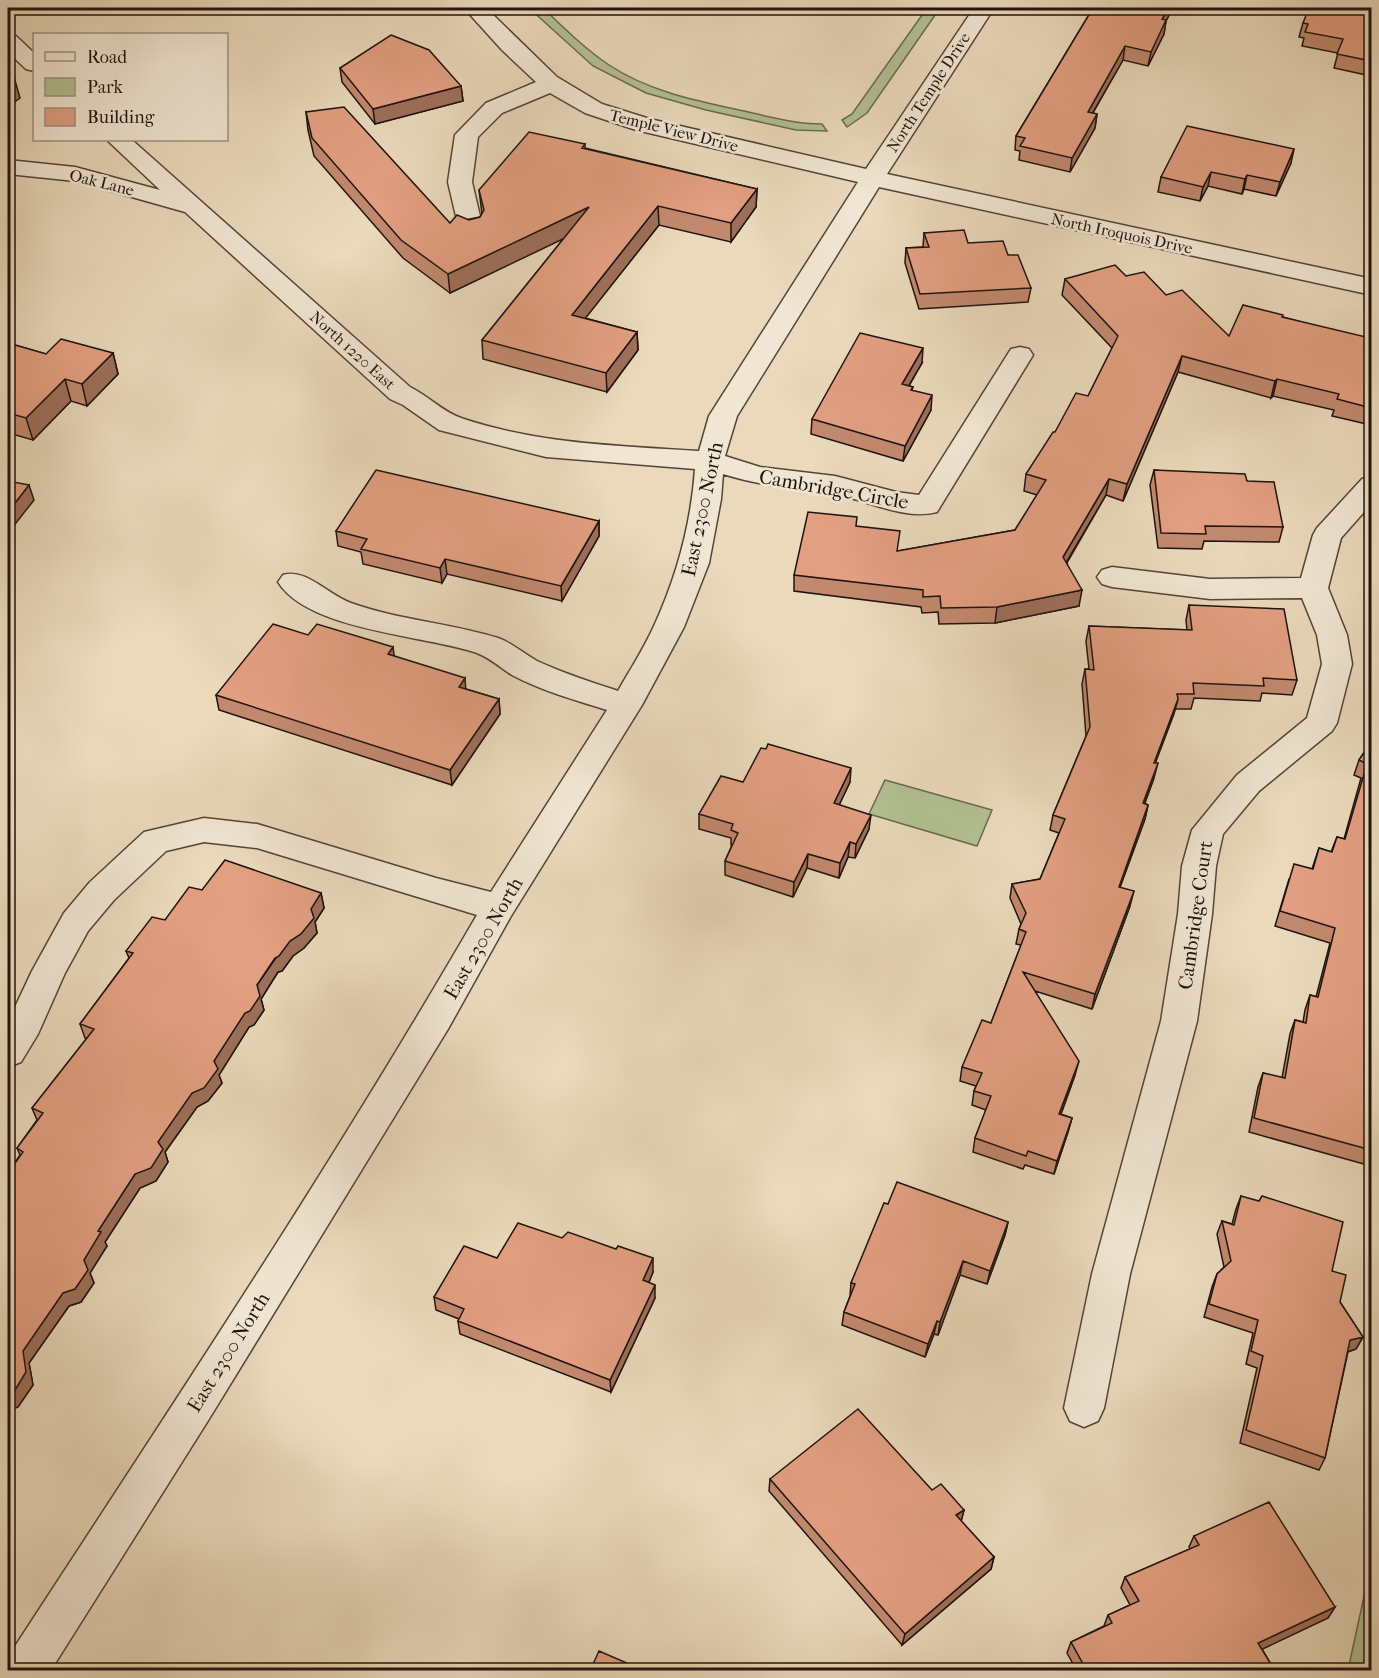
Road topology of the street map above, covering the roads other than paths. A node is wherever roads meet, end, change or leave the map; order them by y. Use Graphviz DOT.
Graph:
graph roads {
  1 [pos="474,8"];
  2 [pos="984,8"];
  3 [pos="8,41"];
  4 [pos="33,63"];
  5 [pos="552,84"];
  6 [pos="119,141"];
  7 [pos="8,167"];
  8 [pos="873,177"];
  9 [pos="195,209"];
  10 [pos="471,229"];
  11 [pos="1371,287"];
  12 [pos="1020,355"];
  13 [pos="710,461"];
  14 [pos="1371,485"];
  15 [pos="1112,577"];
  16 [pos="293,582"];
  17 [pos="1313,588"];
  18 [pos="626,705"];
  19 [pos="499,907"];
  20 [pos="8,1052"];
  21 [pos="1084,1408"];
  22 [pos="26,1671"];
  1 -- 5 [label="street, Temple View Drive"];
  2 -- 8 [label="street, North Temple Drive"];
  3 -- 4 [label="street"];
  5 -- 8 [label="street, Temple View Drive"];
  5 -- 10 [label="street"];
  6 -- 9 [label="street, North 1220 East"];
  7 -- 9 [label="street, Oak Lane"];
  8 -- 11 [label="street, North Iroquois Drive"];
  8 -- 13 [label="street, East 2300 North"];
  9 -- 13 [label="street, North 1220 East"];
  12 -- 13 [label="street, Cambridge Circle"];
  13 -- 18 [label="street, East 2300 North"];
  14 -- 17 [label="street"];
  15 -- 17 [label="street"];
  16 -- 18 [label="street"];
  17 -- 21 [label="street, Cambridge Court"];
  18 -- 19 [label="street, East 2300 North"];
  19 -- 20 [label="street"];
  19 -- 22 [label="street, East 2300 North"];
}
